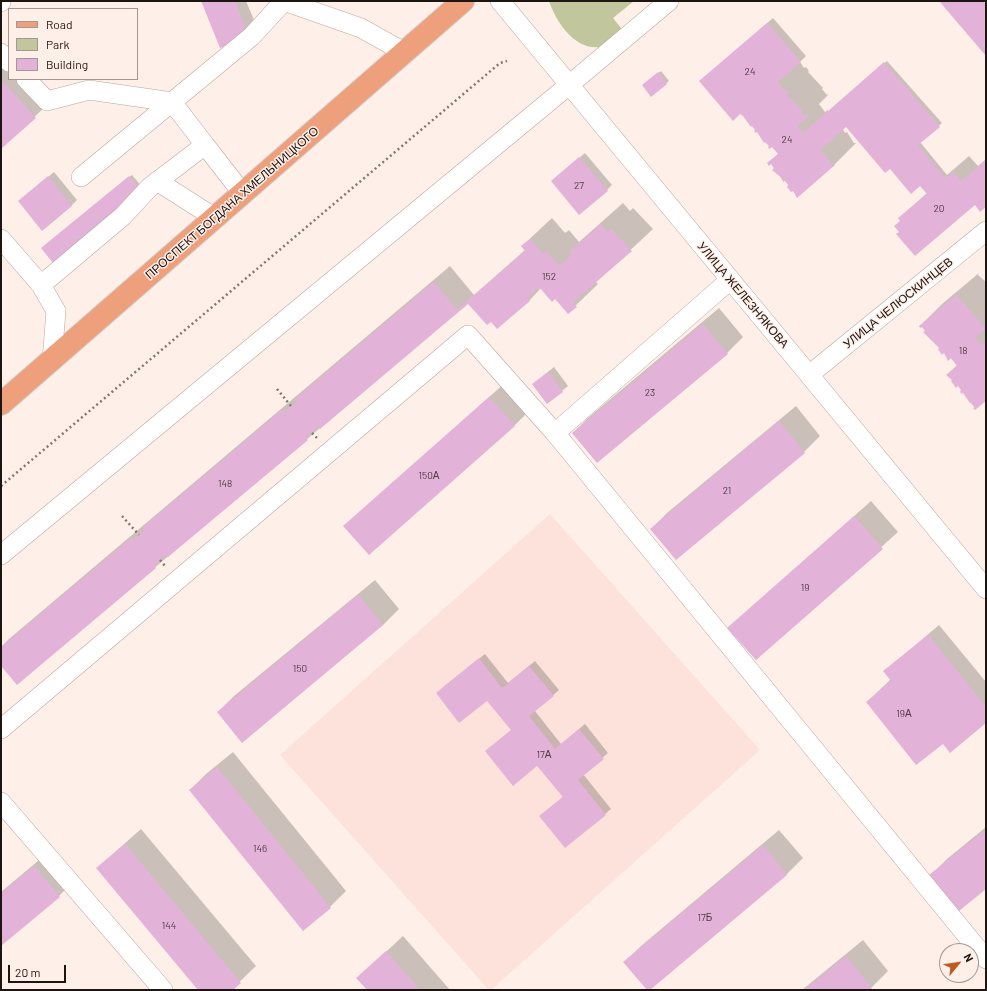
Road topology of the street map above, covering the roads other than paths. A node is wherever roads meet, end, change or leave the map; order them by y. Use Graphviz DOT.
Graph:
graph roads {
  1 [pos="284,1"];
  2 [pos="463,1"];
  3 [pos="500,1"];
  4 [pos="668,1"];
  5 [pos="404,52"];
  6 [pos="1,53"];
  7 [pos="8,61"];
  8 [pos="27,80"];
  9 [pos="569,85"];
  10 [pos="172,102"];
  11 [pos="205,145"];
  12 [pos="81,177"];
  13 [pos="157,181"];
  14 [pos="243,194"];
  15 [pos="215,218"];
  16 [pos="986,231"];
  17 [pos="1,239"];
  18 [pos="730,280"];
  19 [pos="42,285"];
  20 [pos="52,360"];
  21 [pos="809,375"];
  22 [pos="1,404"];
  23 [pos="556,433"];
  24 [pos="1,555"];
  25 [pos="986,589"];
  26 [pos="1,729"];
  27 [pos="1,802"];
  28 [pos="986,959"];
  29 [pos="163,990"];
  1 -- 5 [label="street"];
  1 -- 10 [label="street"];
  2 -- 5 [label="main road, ПРОСПЕКТ БОГДАНА ХМЕЛЬНИЦКОГО"];
  3 -- 9 [label="street, УЛИЦА ЖЕЛЕЗНЯКОВА"];
  4 -- 9 [label="street"];
  5 -- 14 [label="main road, ПРОСПЕКТ БОГДАНА ХМЕЛЬНИЦКОГО"];
  6 -- 7 [label="street"];
  8 -- 10 [label="street"];
  9 -- 18 [label="street, УЛИЦА ЖЕЛЕЗНЯКОВА"];
  9 -- 24 [label="street"];
  10 -- 11 [label="street"];
  10 -- 12 [label="street"];
  11 -- 13 [label="street"];
  11 -- 14 [label="street"];
  13 -- 15 [label="street"];
  13 -- 19 [label="street"];
  14 -- 15 [label="main road, ПРОСПЕКТ БОГДАНА ХМЕЛЬНИЦКОГО"];
  15 -- 20 [label="main road, ПРОСПЕКТ БОГДАНА ХМЕЛЬНИЦКОГО"];
  16 -- 21 [label="street, УЛИЦА ЧЕЛЮСКИНЦЕВ"];
  17 -- 19 [label="street"];
  18 -- 21 [label="street, УЛИЦА ЖЕЛЕЗНЯКОВА"];
  18 -- 23 [label="street"];
  19 -- 20 [label="street"];
  20 -- 22 [label="main road, ПРОСПЕКТ БОГДАНА ХМЕЛЬНИЦКОГО"];
  21 -- 25 [label="street, УЛИЦА ЖЕЛЕЗНЯКОВА"];
  23 -- 26 [label="street"];
  23 -- 28 [label="street"];
  27 -- 29 [label="street"];
}
